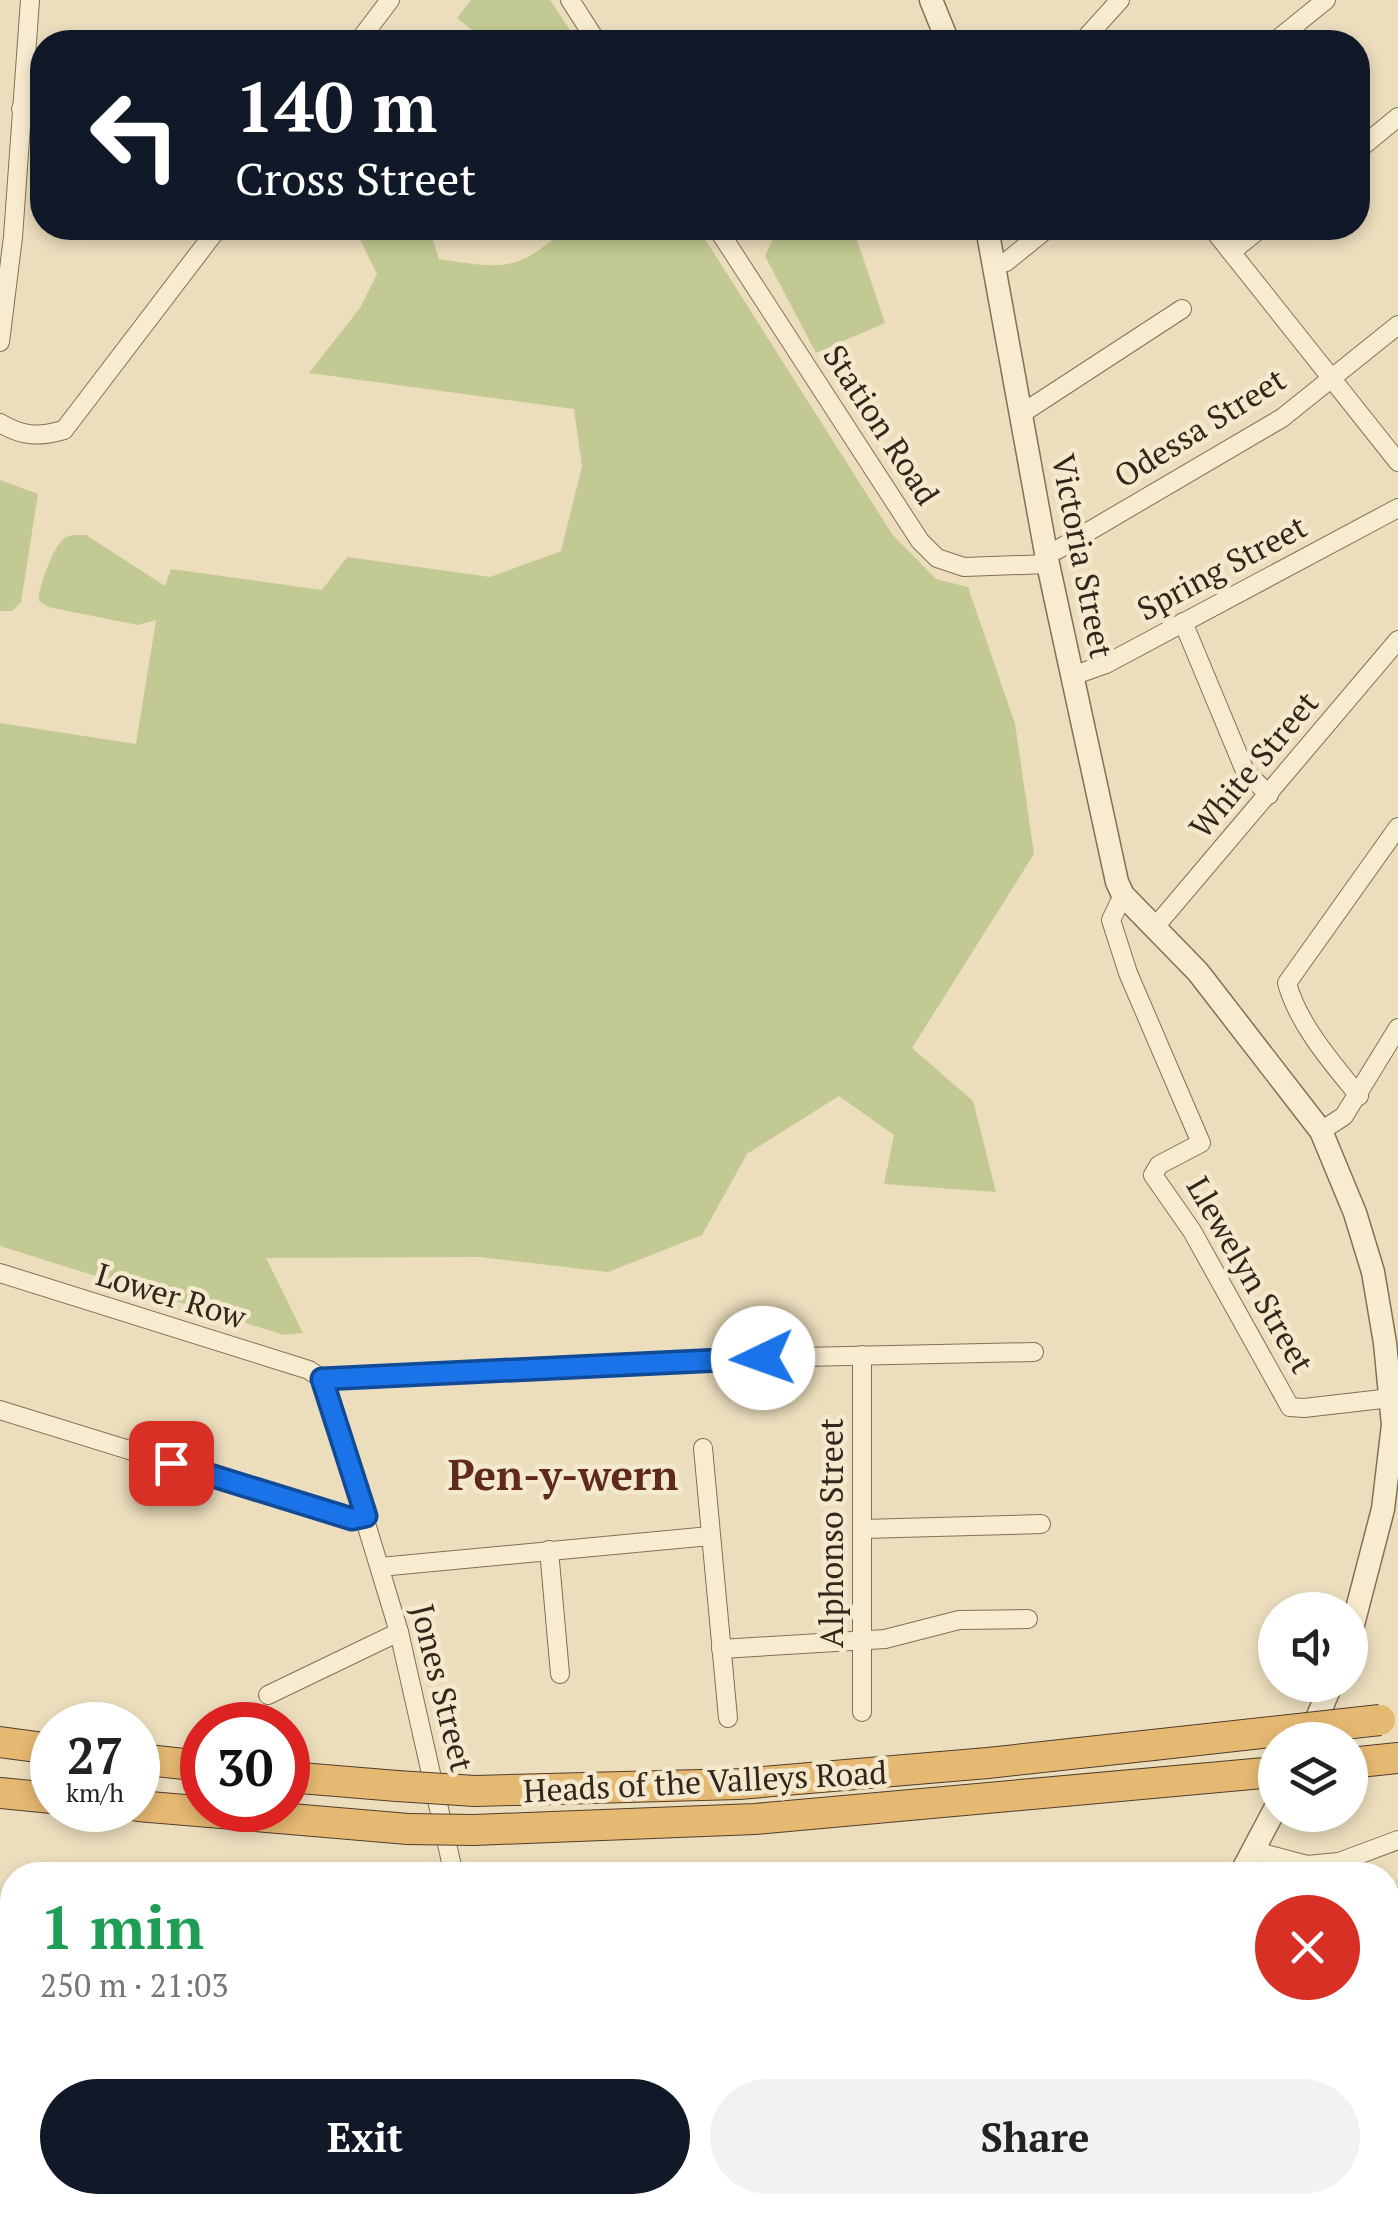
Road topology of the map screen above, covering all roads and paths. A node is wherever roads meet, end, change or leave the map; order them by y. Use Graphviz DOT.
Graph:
graph roads {
  1 [pos="30,0"];
  2 [pos="390,0"];
  3 [pos="570,0"];
  4 [pos="931,0"];
  5 [pos="1120,0"];
  6 [pos="1326,0"];
  7 [pos="367,30"];
  8 [pos="590,30"];
  9 [pos="943,30"];
  10 [pos="1093,30"];
  11 [pos="1289,30"];
  12 [pos="21,109"];
  13 [pos="30,111"];
  14 [pos="1398,118"];
  15 [pos="1370,140"];
  16 [pos="205,240"];
  17 [pos="725,240"];
  18 [pos="989,240"];
  19 [pos="1033,240"];
  20 [pos="1221,240"];
  21 [pos="1246,240"];
  22 [pos="1230,252"];
  23 [pos="994,266"];
  24 [pos="1182,309"];
  25 [pos="1398,325"];
  26 [pos="0,342"];
  27 [pos="1331,379"];
  28 [pos="1021,414"];
  29 [pos="0,423"];
  30 [pos="1398,462"];
  31 [pos="1398,508"];
  32 [pos="1047,558"];
  33 [pos="1183,622"];
  34 [pos="1398,641"];
  35 [pos="1072,676"];
  36 [pos="1269,795"];
  37 [pos="1398,826"];
  38 [pos="1122,895"];
  39 [pos="1155,927"];
  40 [pos="1398,1028"];
  41 [pos="1359,1096"];
  42 [pos="1321,1131"];
  43 [pos="0,1273"];
  44 [pos="1391,1342"];
  45 [pos="1034,1352"];
  46 [pos="862,1355"];
  47 [pos="322,1379"];
  48 [pos="1390,1398"];
  49 [pos="0,1410"];
  50 [pos="703,1448"];
  51 [pos="366,1516"];
  52 [pos="1041,1524"];
  53 [pos="862,1529"];
  54 [pos="710,1536"];
  55 [pos="549,1550"];
  56 [pos="380,1567"];
  57 [pos="1361,1592"];
  58 [pos="1028,1619"];
  59 [pos="399,1632"];
  60 [pos="861,1640"];
  61 [pos="721,1648"];
  62 [pos="560,1674"];
  63 [pos="268,1694"];
  64 [pos="862,1712"];
  65 [pos="728,1718"];
  66 [pos="1389,1719"];
  67 [pos="0,1742"];
  68 [pos="30,1745"];
  69 [pos="1258,1774"];
  70 [pos="310,1778"];
  71 [pos="0,1793"];
  72 [pos="30,1796"];
  73 [pos="160,1808"];
  74 [pos="1263,1832"];
  75 [pos="1398,1840"];
  76 [pos="1254,1850"];
  77 [pos="451,1862"];
  78 [pos="1247,1862"];
  79 [pos="1296,1862"];
  80 [pos="1340,1862"];
  1 -- 12 [label="street"];
  2 -- 7 [label="street"];
  3 -- 8 [label="street"];
  4 -- 9 [label="street"];
  5 -- 10 [label="street"];
  6 -- 11 [label="street"];
  12 -- 13 [label="street"];
  12 -- 26 [label="street"];
  14 -- 15 [label="street"];
  16 -- 29 [label="street"];
  17 -- 32 [label="street, Station Road"];
  18 -- 23 [label="street, Victoria Street"];
  19 -- 23 [label="street"];
  20 -- 22 [label="street"];
  21 -- 22 [label="street"];
  22 -- 27 [label="street"];
  23 -- 28 [label="street, Victoria Street"];
  24 -- 28 [label="street"];
  25 -- 27 [label="street, Odessa Street"];
  27 -- 30 [label="street"];
  27 -- 32 [label="street, Odessa Street"];
  28 -- 32 [label="street, Victoria Street"];
  31 -- 33 [label="street, Spring Street"];
  32 -- 35 [label="street, Victoria Street"];
  33 -- 35 [label="street, Spring Street"];
  33 -- 36 [label="street"];
  34 -- 36 [label="street, White Street"];
  35 -- 38 [label="street, Victoria Street"];
  36 -- 39 [label="street, White Street"];
  37 -- 41 [label="street"];
  38 -- 39 [label="street"];
  38 -- 48 [label="street, Llewelyn Street"];
  39 -- 42 [label="street"];
  40 -- 41 [label="street"];
  41 -- 42 [label="street"];
  42 -- 44 [label="street"];
  43 -- 47 [label="street, Lower Row"];
  44 -- 48 [label="street"];
  45 -- 46 [label="street"];
  46 -- 47 [label="street"];
  46 -- 53 [label="street, Alphonso Street"];
  47 -- 51 [label="street, Jones Street"];
  48 -- 57 [label="street"];
  49 -- 51 [label="street"];
  50 -- 54 [label="street"];
  51 -- 56 [label="street, Jones Street"];
  52 -- 53 [label="street"];
  53 -- 60 [label="street, Alphonso Street"];
  54 -- 55 [label="street"];
  54 -- 61 [label="street"];
  55 -- 56 [label="street"];
  55 -- 62 [label="street"];
  56 -- 59 [label="street, Jones Street"];
  58 -- 60 [label="street"];
  59 -- 63 [label="street"];
  59 -- 77 [label="street, Jones Street"];
  60 -- 61 [label="street"];
  60 -- 64 [label="street, Alphonso Street"];
  61 -- 65 [label="street"];
  66 -- 70 [label="highway, Heads of the Valleys Road, bridge"];
  67 -- 68 [label="highway"];
  69 -- 73 [label="highway, Heads of the Valleys Road, bridge"];
  71 -- 72 [label="highway"];
  74 -- 76 [label="street"];
  75 -- 80 [label="street"];
  76 -- 78 [label="street"];
  76 -- 79 [label="street"];
}
